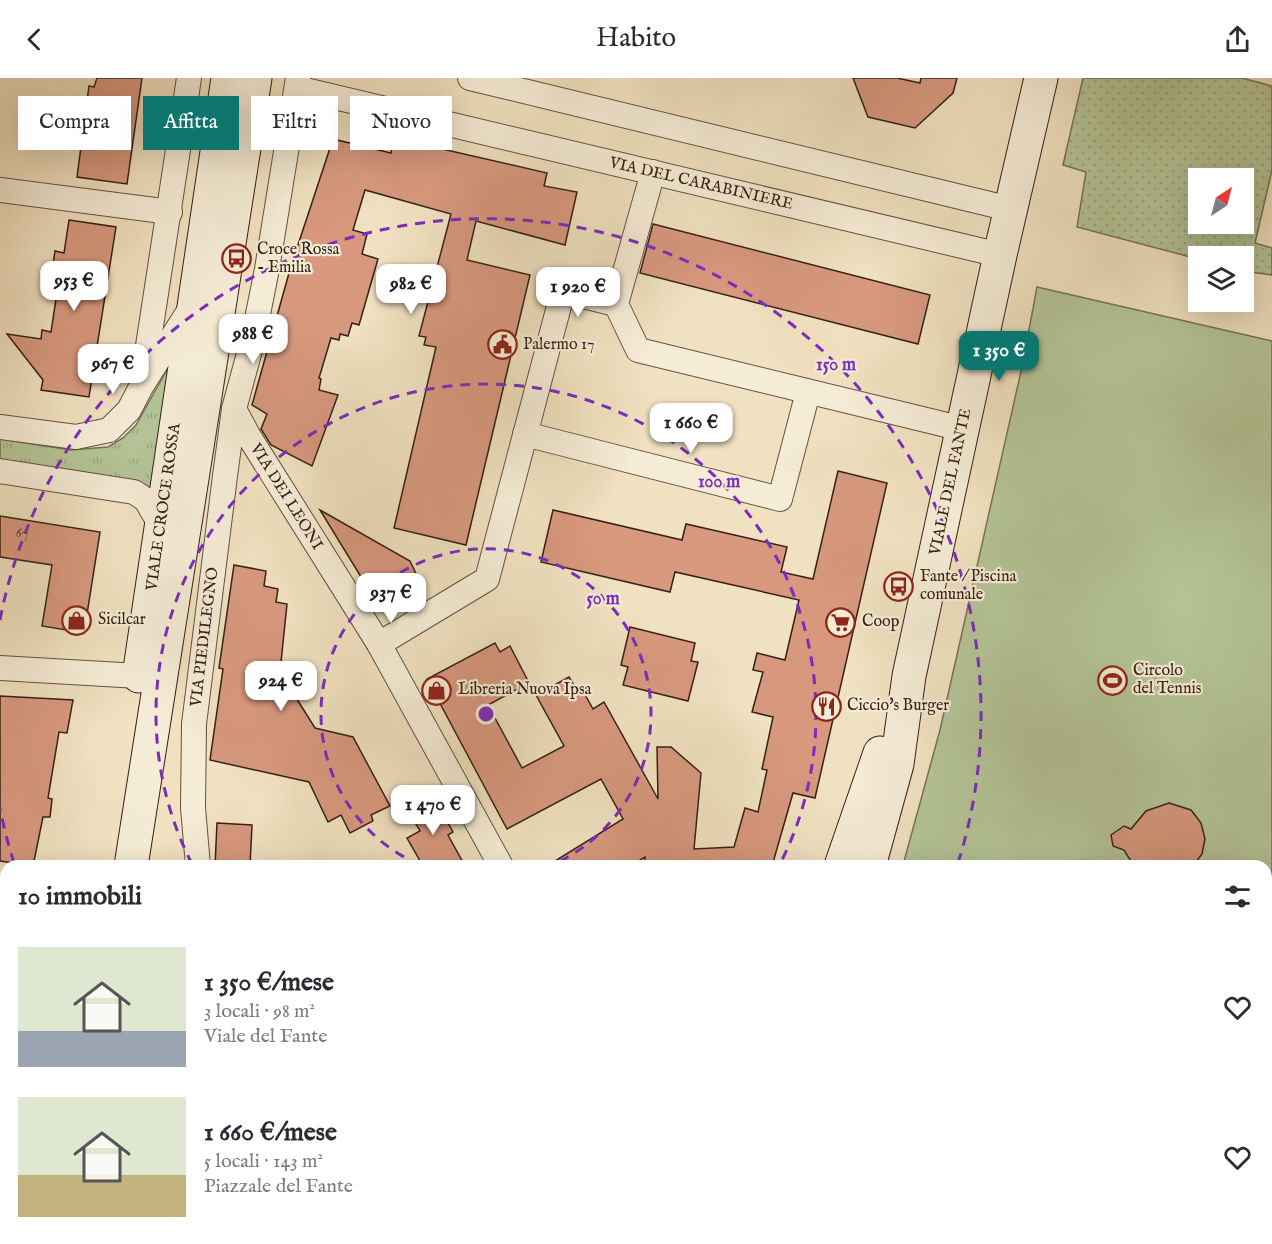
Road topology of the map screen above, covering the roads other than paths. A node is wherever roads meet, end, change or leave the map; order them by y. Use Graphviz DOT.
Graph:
graph roads {
  1 [pos="189,78"];
  2 [pos="228,78"];
  3 [pos="255,78"];
  4 [pos="470,78"];
  5 [pos="1041,78"];
  6 [pos="297,83"];
  7 [pos="653,172"];
  8 [pos="0,190"];
  9 [pos="1010,209"];
  10 [pos="170,212"];
  11 [pos="1000,255"];
  12 [pos="193,304"];
  13 [pos="616,304"];
  14 [pos="142,385"];
  15 [pos="808,393"];
  16 [pos="219,411"];
  17 [pos="0,427"];
  18 [pos="963,429"];
  19 [pos="525,434"];
  20 [pos="0,471"];
  21 [pos="161,526"];
  22 [pos="379,644"];
  23 [pos="0,668"];
  24 [pos="139,676"];
  25 [pos="909,676"];
  26 [pos="109,860"];
  27 [pos="132,860"];
  28 [pos="197,860"];
  29 [pos="498,860"];
  30 [pos="843,860"];
  31 [pos="871,860"];
  1 -- 10 [label="street"];
  2 -- 12 [label="street, VIALE CROCE ROSSA"];
  3 -- 16 [label="street, VIALE CROCE ROSSA"];
  4 -- 9 [label="street"];
  5 -- 9 [label="street, VIALE DEL FANTE"];
  6 -- 7 [label="street, VIA DEL CARABINIERE"];
  6 -- 16 [label="street, VIALE CROCE ROSSA"];
  7 -- 11 [label="street, VIA DEL CARABINIERE"];
  7 -- 13 [label="street"];
  8 -- 10 [label="street"];
  9 -- 11 [label="street, VIALE DEL FANTE"];
  10 -- 14 [label="street"];
  11 -- 18 [label="street, VIALE DEL FANTE"];
  12 -- 14 [label="street"];
  12 -- 21 [label="street, VIALE CROCE ROSSA"];
  13 -- 15 [label="street"];
  13 -- 19 [label="street"];
  14 -- 17 [label="street"];
  15 -- 18 [label="street"];
  15 -- 19 [label="street"];
  16 -- 22 [label="street, VIA DEI LEONI"];
  16 -- 27 [label="street, VIALE CROCE ROSSA"];
  16 -- 28 [label="street, VIA PIEDILEGNO"];
  18 -- 25 [label="street, VIALE DEL FANTE"];
  19 -- 22 [label="street"];
  20 -- 21 [label="street"];
  21 -- 24 [label="street, VIALE CROCE ROSSA"];
  22 -- 29 [label="street, VIA DEI LEONI"];
  23 -- 24 [label="street"];
  24 -- 26 [label="street, VIALE CROCE ROSSA"];
  25 -- 30 [label="street, VIALE DEL FANTE"];
  25 -- 31 [label="street, VIALE DEL FANTE"];
}
